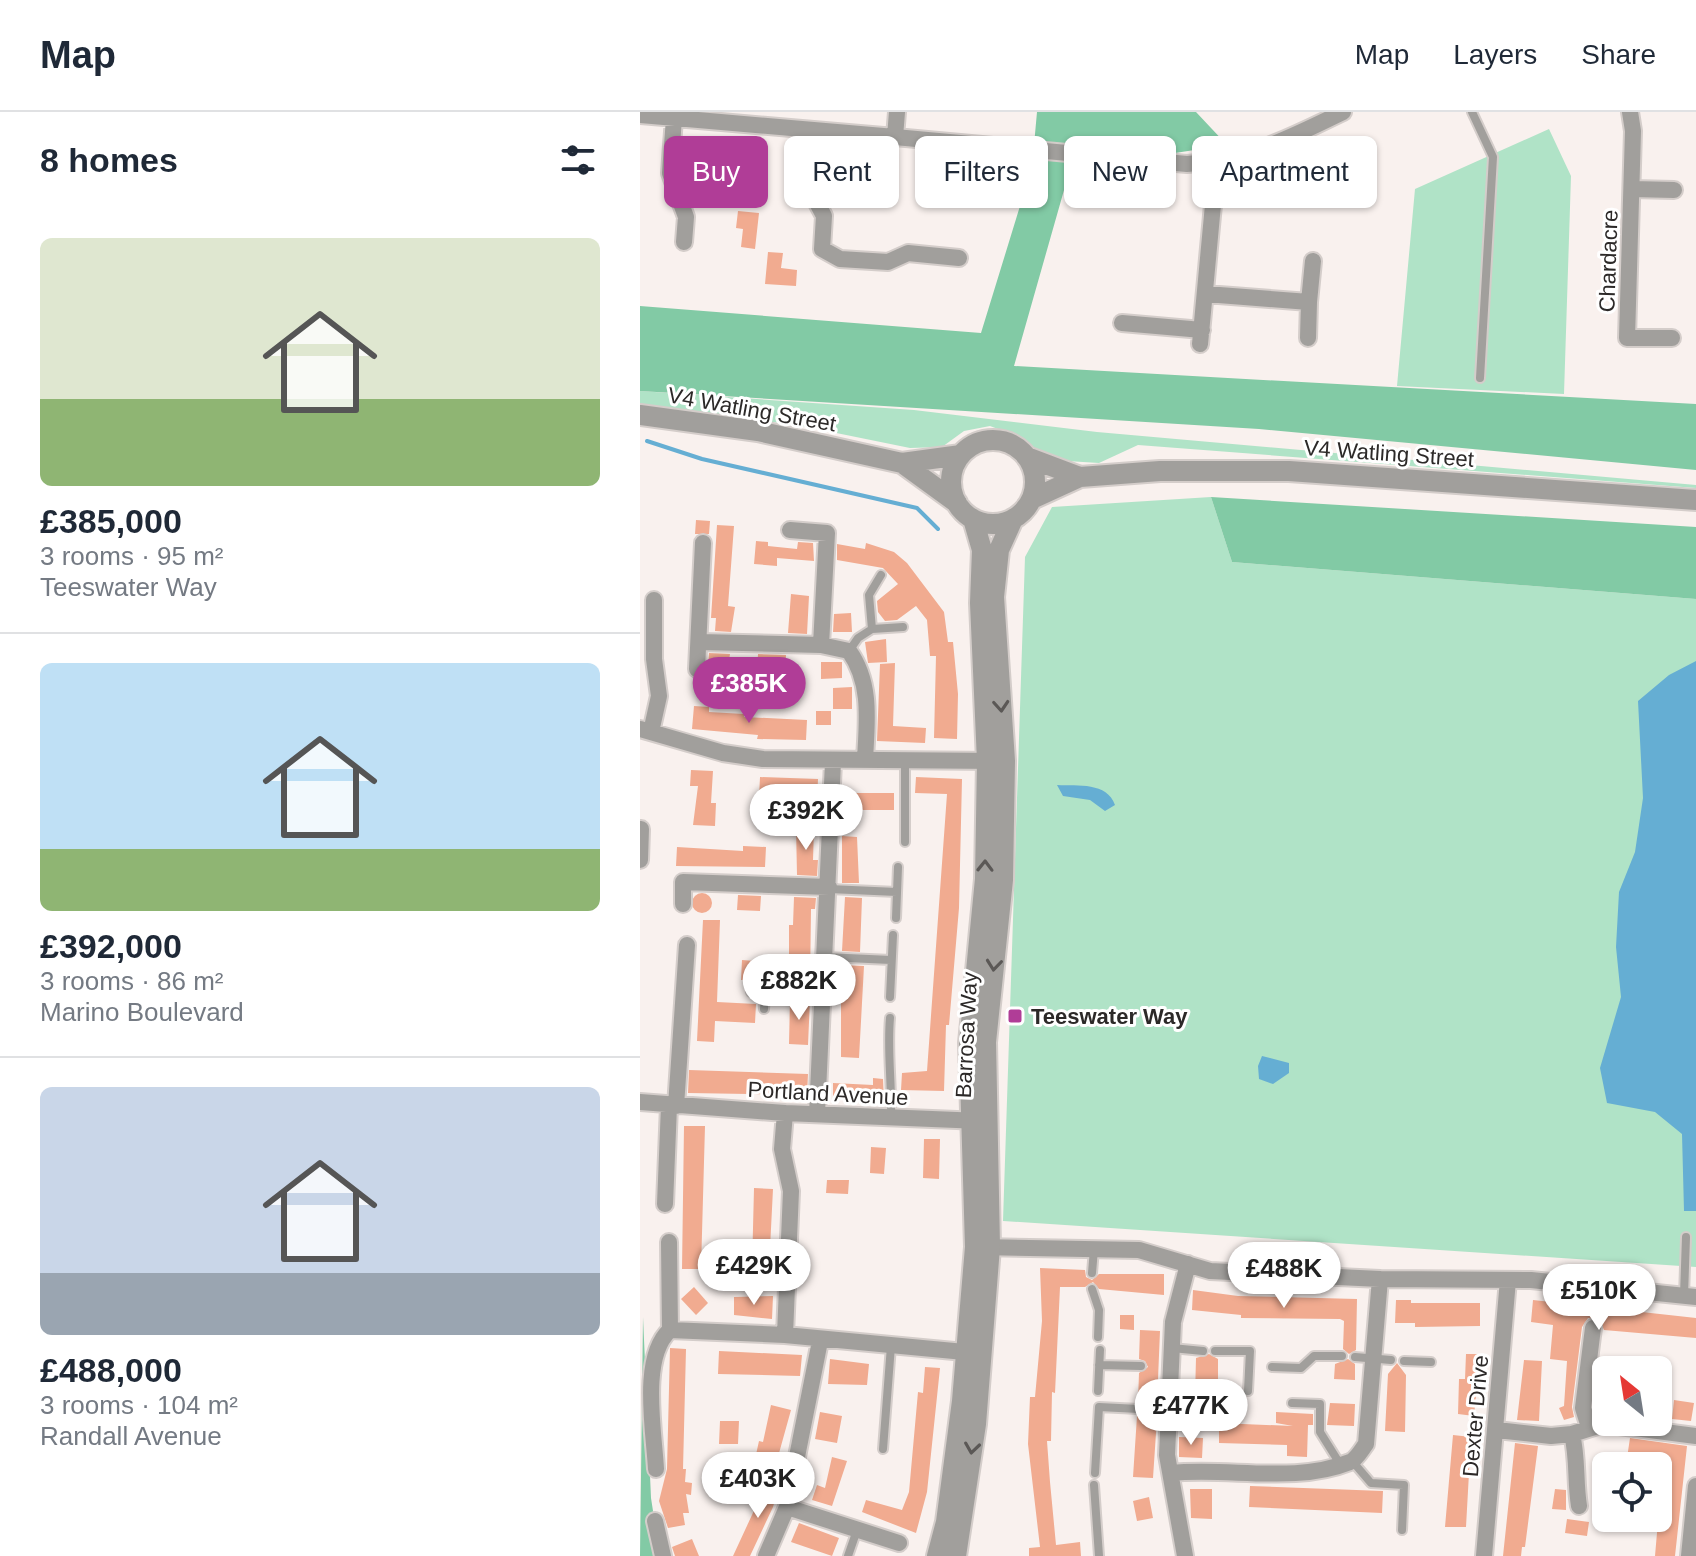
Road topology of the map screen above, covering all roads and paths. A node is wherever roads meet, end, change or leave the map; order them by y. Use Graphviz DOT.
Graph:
graph roads {
  1 [pos="897,112"];
  2 [pos="1472,112"];
  3 [pos="1630,112"];
  4 [pos="1338,113"];
  5 [pos="640,115"];
  6 [pos="696,116"];
  7 [pos="674,118"];
  8 [pos="809,130"];
  9 [pos="883,136"];
  10 [pos="895,136"];
  11 [pos="1290,136"];
  12 [pos="899,137"];
  13 [pos="1192,164"];
  14 [pos="1632,189"];
  15 [pos="1674,190"];
  16 [pos="1213,208"];
  17 [pos="684,242"];
  18 [pos="959,258"];
  19 [pos="1313,261"];
  20 [pos="1206,294"];
  21 [pos="1309,302"];
  22 [pos="1122,323"];
  23 [pos="1308,338"];
  24 [pos="1672,338"];
  25 [pos="1480,378"];
  26 [pos="640,415"];
  27 [pos="961,455"];
  28 [pos="1027,457"];
  29 [pos="902,463"];
  30 [pos="1080,477"];
  31 [pos="1032,499"];
  32 [pos="1696,500"];
  33 [pos="957,503"];
  34 [pos="973,519"];
  35 [pos="1013,519"];
  36 [pos="790,530"];
  37 [pos="827,533"];
  38 [pos="844,535"];
  39 [pos="703,543"];
  40 [pos="881,575"];
  41 [pos="654,600"];
  42 [pos="903,627"];
  43 [pos="872,629"];
  44 [pos="700,642"];
  45 [pos="821,645"];
  46 [pos="849,651"];
  47 [pos="697,669"];
  48 [pos="646,731"];
  49 [pos="865,759"];
  50 [pos="905,761"];
  51 [pos="996,761"];
  52 [pos="833,762"];
  53 [pos="641,829"];
  54 [pos="905,842"];
  55 [pos="640,860"];
  56 [pos="898,867"];
  57 [pos="829,888"];
  58 [pos="897,892"];
  59 [pos="683,904"];
  60 [pos="896,918"];
  61 [pos="893,935"];
  62 [pos="687,945"];
  63 [pos="825,957"];
  64 [pos="891,960"];
  65 [pos="751,992"];
  66 [pos="823,992"];
  67 [pos="765,994"];
  68 [pos="890,997"];
  69 [pos="764,1009"];
  70 [pos="890,1018"];
  71 [pos="640,1102"];
  72 [pos="672,1106"];
  73 [pos="785,1113"];
  74 [pos="817,1114"];
  75 [pos="891,1118"];
  76 [pos="978,1121"];
  77 [pos="665,1204"];
  78 [pos="1686,1237"];
  79 [pos="669,1242"];
  80 [pos="982,1247"];
  81 [pos="1094,1248"];
  82 [pos="1188,1264"];
  83 [pos="1092,1273"];
  84 [pos="1380,1279"];
  85 [pos="1508,1280"];
  86 [pos="1092,1289"];
  87 [pos="1690,1297"];
  88 [pos="1593,1328"];
  89 [pos="670,1330"];
  90 [pos="785,1335"];
  91 [pos="1098,1337"];
  92 [pos="820,1341"];
  93 [pos="891,1346"];
  94 [pos="1172,1348"];
  95 [pos="1100,1350"];
  96 [pos="1203,1351"];
  97 [pos="1215,1351"];
  98 [pos="974,1353"];
  99 [pos="1342,1356"];
  100 [pos="1355,1357"];
  101 [pos="1383,1359"];
  102 [pos="1404,1361"];
  103 [pos="1431,1362"];
  104 [pos="1099,1365"];
  105 [pos="1141,1366"];
  106 [pos="1272,1367"];
  107 [pos="1098,1391"];
  108 [pos="1248,1391"];
  109 [pos="1292,1403"];
  110 [pos="1139,1409"];
  111 [pos="1589,1427"];
  112 [pos="1497,1430"];
  113 [pos="1572,1434"];
  114 [pos="1696,1436"];
  115 [pos="883,1449"];
  116 [pos="1346,1463"];
  117 [pos="656,1469"];
  118 [pos="1095,1473"];
  119 [pos="1171,1473"];
  120 [pos="1094,1485"];
  121 [pos="1696,1486"];
  122 [pos="1579,1506"];
  123 [pos="787,1507"];
  124 [pos="655,1521"];
  125 [pos="858,1529"];
  126 [pos="1402,1530"];
  127 [pos="899,1543"];
  128 [pos="663,1556"];
  129 [pos="766,1556"];
  130 [pos="848,1556"];
  131 [pos="938,1556"];
  132 [pos="956,1556"];
  133 [pos="1099,1556"];
  134 [pos="1185,1556"];
  135 [pos="1484,1556"];
  136 [pos="1689,1556"];
  1 -- 10 [label="street"];
  2 -- 25 [label="lane"];
  3 -- 14 [label="street, Chardacre"];
  4 -- 11 [label="street"];
  5 -- 7 [label="street"];
  6 -- 7 [label="street"];
  6 -- 8 [label="street"];
  7 -- 17 [label="street"];
  8 -- 9 [label="street"];
  8 -- 18 [label="street"];
  12 -- 13 [label="street"];
  14 -- 15 [label="street, Chardacre"];
  14 -- 24 [label="street, Chardacre"];
  16 -- 20 [label="street"];
  19 -- 21 [label="street"];
  20 -- 21 [label="street"];
  20 -- 22 [label="street"];
  21 -- 23 [label="street"];
  26 -- 29 [label="street, V4 Watling Street"];
  27 -- 28 [label="street"];
  27 -- 29 [label="street, V4 Watling Street"];
  27 -- 33 [label="street"];
  28 -- 30 [label="street, V4 Watling Street"];
  28 -- 31 [label="street"];
  29 -- 33 [label="street, V4 Watling Street"];
  30 -- 31 [label="street, V4 Watling Street"];
  30 -- 32 [label="street, V4 Watling Street"];
  31 -- 35 [label="street"];
  33 -- 34 [label="street"];
  34 -- 35 [label="street"];
  34 -- 51 [label="street, Barrosa Way"];
  35 -- 51 [label="street, Barrosa Way, one-way"];
  36 -- 37 [label="street"];
  37 -- 38 [label="street"];
  37 -- 45 [label="street"];
  39 -- 44 [label="street"];
  40 -- 43 [label="lane"];
  41 -- 48 [label="street"];
  42 -- 43 [label="lane"];
  43 -- 46 [label="lane"];
  44 -- 45 [label="street"];
  44 -- 47 [label="street"];
  45 -- 46 [label="street"];
  46 -- 49 [label="street"];
  48 -- 52 [label="street"];
  49 -- 50 [label="street"];
  49 -- 52 [label="street"];
  50 -- 51 [label="street"];
  50 -- 54 [label="lane"];
  51 -- 76 [label="street, Barrosa Way"];
  52 -- 57 [label="street"];
  53 -- 55 [label="street"];
  56 -- 58 [label="lane"];
  57 -- 58 [label="lane"];
  57 -- 59 [label="street"];
  57 -- 63 [label="street"];
  58 -- 60 [label="lane"];
  61 -- 64 [label="lane"];
  62 -- 72 [label="street"];
  63 -- 64 [label="lane"];
  63 -- 66 [label="street"];
  64 -- 68 [label="lane"];
  65 -- 67 [label="lane"];
  66 -- 67 [label="lane"];
  66 -- 74 [label="street"];
  67 -- 69 [label="lane"];
  70 -- 75 [label="lane"];
  71 -- 72 [label="street, Portland Avenue"];
  72 -- 73 [label="street, Portland Avenue"];
  72 -- 77 [label="street"];
  73 -- 74 [label="street, Portland Avenue"];
  73 -- 90 [label="street"];
  74 -- 75 [label="street, Portland Avenue"];
  75 -- 76 [label="street, Portland Avenue"];
  76 -- 80 [label="street, Barrosa Way"];
  78 -- 87 [label="lane"];
  79 -- 89 [label="street"];
  80 -- 81 [label="street"];
  80 -- 98 [label="street, Barrosa Way"];
  81 -- 82 [label="street"];
  81 -- 83 [label="lane"];
  82 -- 84 [label="street"];
  82 -- 94 [label="street"];
  84 -- 85 [label="street"];
  84 -- 101 [label="street"];
  85 -- 87 [label="street"];
  85 -- 112 [label="street, Dexter Drive"];
  86 -- 91 [label="lane"];
  88 -- 111 [label="street"];
  89 -- 90 [label="street"];
  89 -- 117 [label="street"];
  90 -- 92 [label="street"];
  92 -- 93 [label="street"];
  92 -- 123 [label="street"];
  93 -- 98 [label="street"];
  93 -- 115 [label="lane"];
  94 -- 96 [label="lane"];
  94 -- 119 [label="street"];
  95 -- 104 [label="lane"];
  97 -- 108 [label="lane"];
  98 -- 131 [label="street, Barrosa Way"];
  98 -- 132 [label="street, Barrosa Way, one-way"];
  99 -- 106 [label="lane"];
  100 -- 101 [label="lane"];
  101 -- 116 [label="street"];
  102 -- 103 [label="lane"];
  104 -- 105 [label="lane"];
  104 -- 107 [label="lane"];
  109 -- 116 [label="lane"];
  110 -- 118 [label="lane"];
  111 -- 113 [label="street"];
  111 -- 114 [label="street"];
  112 -- 113 [label="street"];
  112 -- 135 [label="street, Dexter Drive"];
  113 -- 122 [label="street"];
  116 -- 119 [label="street"];
  116 -- 126 [label="lane"];
  119 -- 134 [label="street"];
  120 -- 133 [label="lane"];
  121 -- 136 [label="street"];
  123 -- 125 [label="street"];
  123 -- 129 [label="street"];
  124 -- 128 [label="street"];
  125 -- 127 [label="street"];
  125 -- 130 [label="lane"];
}
